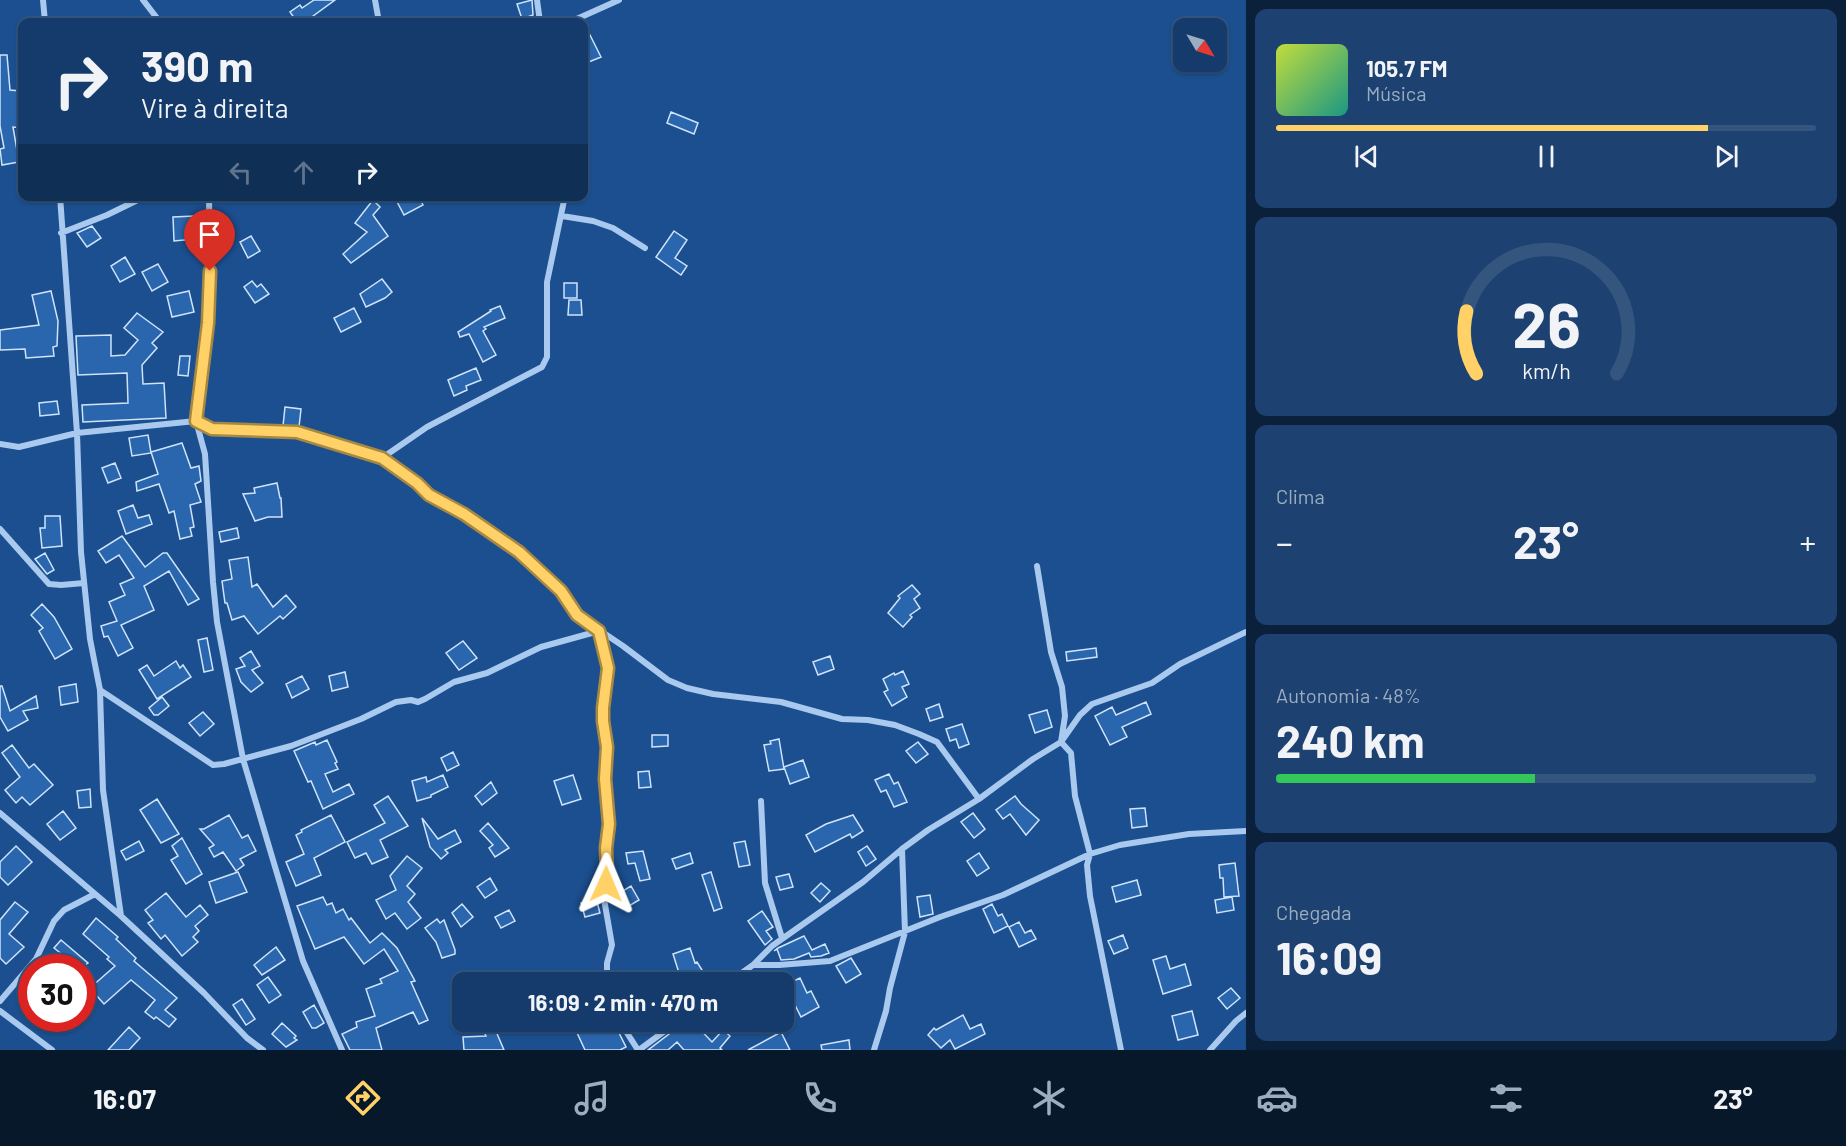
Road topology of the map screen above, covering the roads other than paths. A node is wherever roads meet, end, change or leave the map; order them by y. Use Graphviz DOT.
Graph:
graph roads {
  1 [pos="43,0"];
  2 [pos="143,0"];
  3 [pos="375,0"];
  4 [pos="537,0"];
  5 [pos="619,0"];
  6 [pos="45,18"];
  7 [pos="157,18"];
  8 [pos="378,18"];
  9 [pos="539,18"];
  10 [pos="579,18"];
  11 [pos="60,201"];
  12 [pos="135,201"];
  13 [pos="209,201"];
  14 [pos="564,201"];
  15 [pos="562,216"];
  16 [pos="61,233"];
  17 [pos="645,248"];
  18 [pos="196,421"];
  19 [pos="77,434"];
  20 [pos="0,444"];
  21 [pos="382,458"];
  22 [pos="0,529"];
  23 [pos="1037,567"];
  24 [pos="84,583"];
  25 [pos="599,631"];
  26 [pos="1246,632"];
  27 [pos="100,690"];
  28 [pos="1061,742"];
  29 [pos="243,759"];
  30 [pos="979,799"];
  31 [pos="761,801"];
  32 [pos="0,813"];
  33 [pos="1246,831"];
  34 [pos="902,849"];
  35 [pos="1090,854"];
  36 [pos="94,894"];
  37 [pos="121,916"];
  38 [pos="905,932"];
  39 [pos="782,938"];
  40 [pos="753,965"];
  41 [pos="607,972"];
  42 [pos="743,972"];
  43 [pos="0,1001"];
  44 [pos="0,1011"];
  45 [pos="1246,1012"];
  46 [pos="626,1032"];
  47 [pos="663,1032"];
  48 [pos="260,1048"];
  49 [pos="52,1050"];
  50 [pos="342,1050"];
  51 [pos="638,1050"];
  52 [pos="874,1050"];
  53 [pos="1121,1050"];
  54 [pos="1210,1050"];
  1 -- 6 [label="street"];
  2 -- 7 [label="street"];
  3 -- 8 [label="street"];
  4 -- 9 [label="street"];
  5 -- 10 [label="street"];
  11 -- 16 [label="street"];
  12 -- 16 [label="street"];
  13 -- 18 [label="street"];
  14 -- 15 [label="street"];
  15 -- 17 [label="street"];
  15 -- 21 [label="street"];
  16 -- 19 [label="street"];
  18 -- 19 [label="street"];
  18 -- 21 [label="street"];
  18 -- 29 [label="street"];
  19 -- 20 [label="street"];
  19 -- 24 [label="street"];
  21 -- 25 [label="street"];
  22 -- 24 [label="street"];
  23 -- 28 [label="street"];
  24 -- 27 [label="street"];
  25 -- 29 [label="street"];
  25 -- 30 [label="street"];
  25 -- 41 [label="street"];
  26 -- 28 [label="street"];
  27 -- 29 [label="street"];
  27 -- 37 [label="street"];
  28 -- 30 [label="street"];
  28 -- 35 [label="street"];
  29 -- 50 [label="street"];
  30 -- 34 [label="street"];
  31 -- 39 [label="street"];
  32 -- 36 [label="street"];
  33 -- 35 [label="street"];
  34 -- 38 [label="street"];
  34 -- 39 [label="street"];
  35 -- 38 [label="street"];
  35 -- 53 [label="street"];
  36 -- 37 [label="street"];
  36 -- 43 [label="street"];
  37 -- 48 [label="street"];
  38 -- 40 [label="street"];
  38 -- 52 [label="street"];
  39 -- 40 [label="street"];
  40 -- 42 [label="street"];
  44 -- 49 [label="street"];
  45 -- 54 [label="street"];
  46 -- 51 [label="street"];
  47 -- 51 [label="street"];
}
